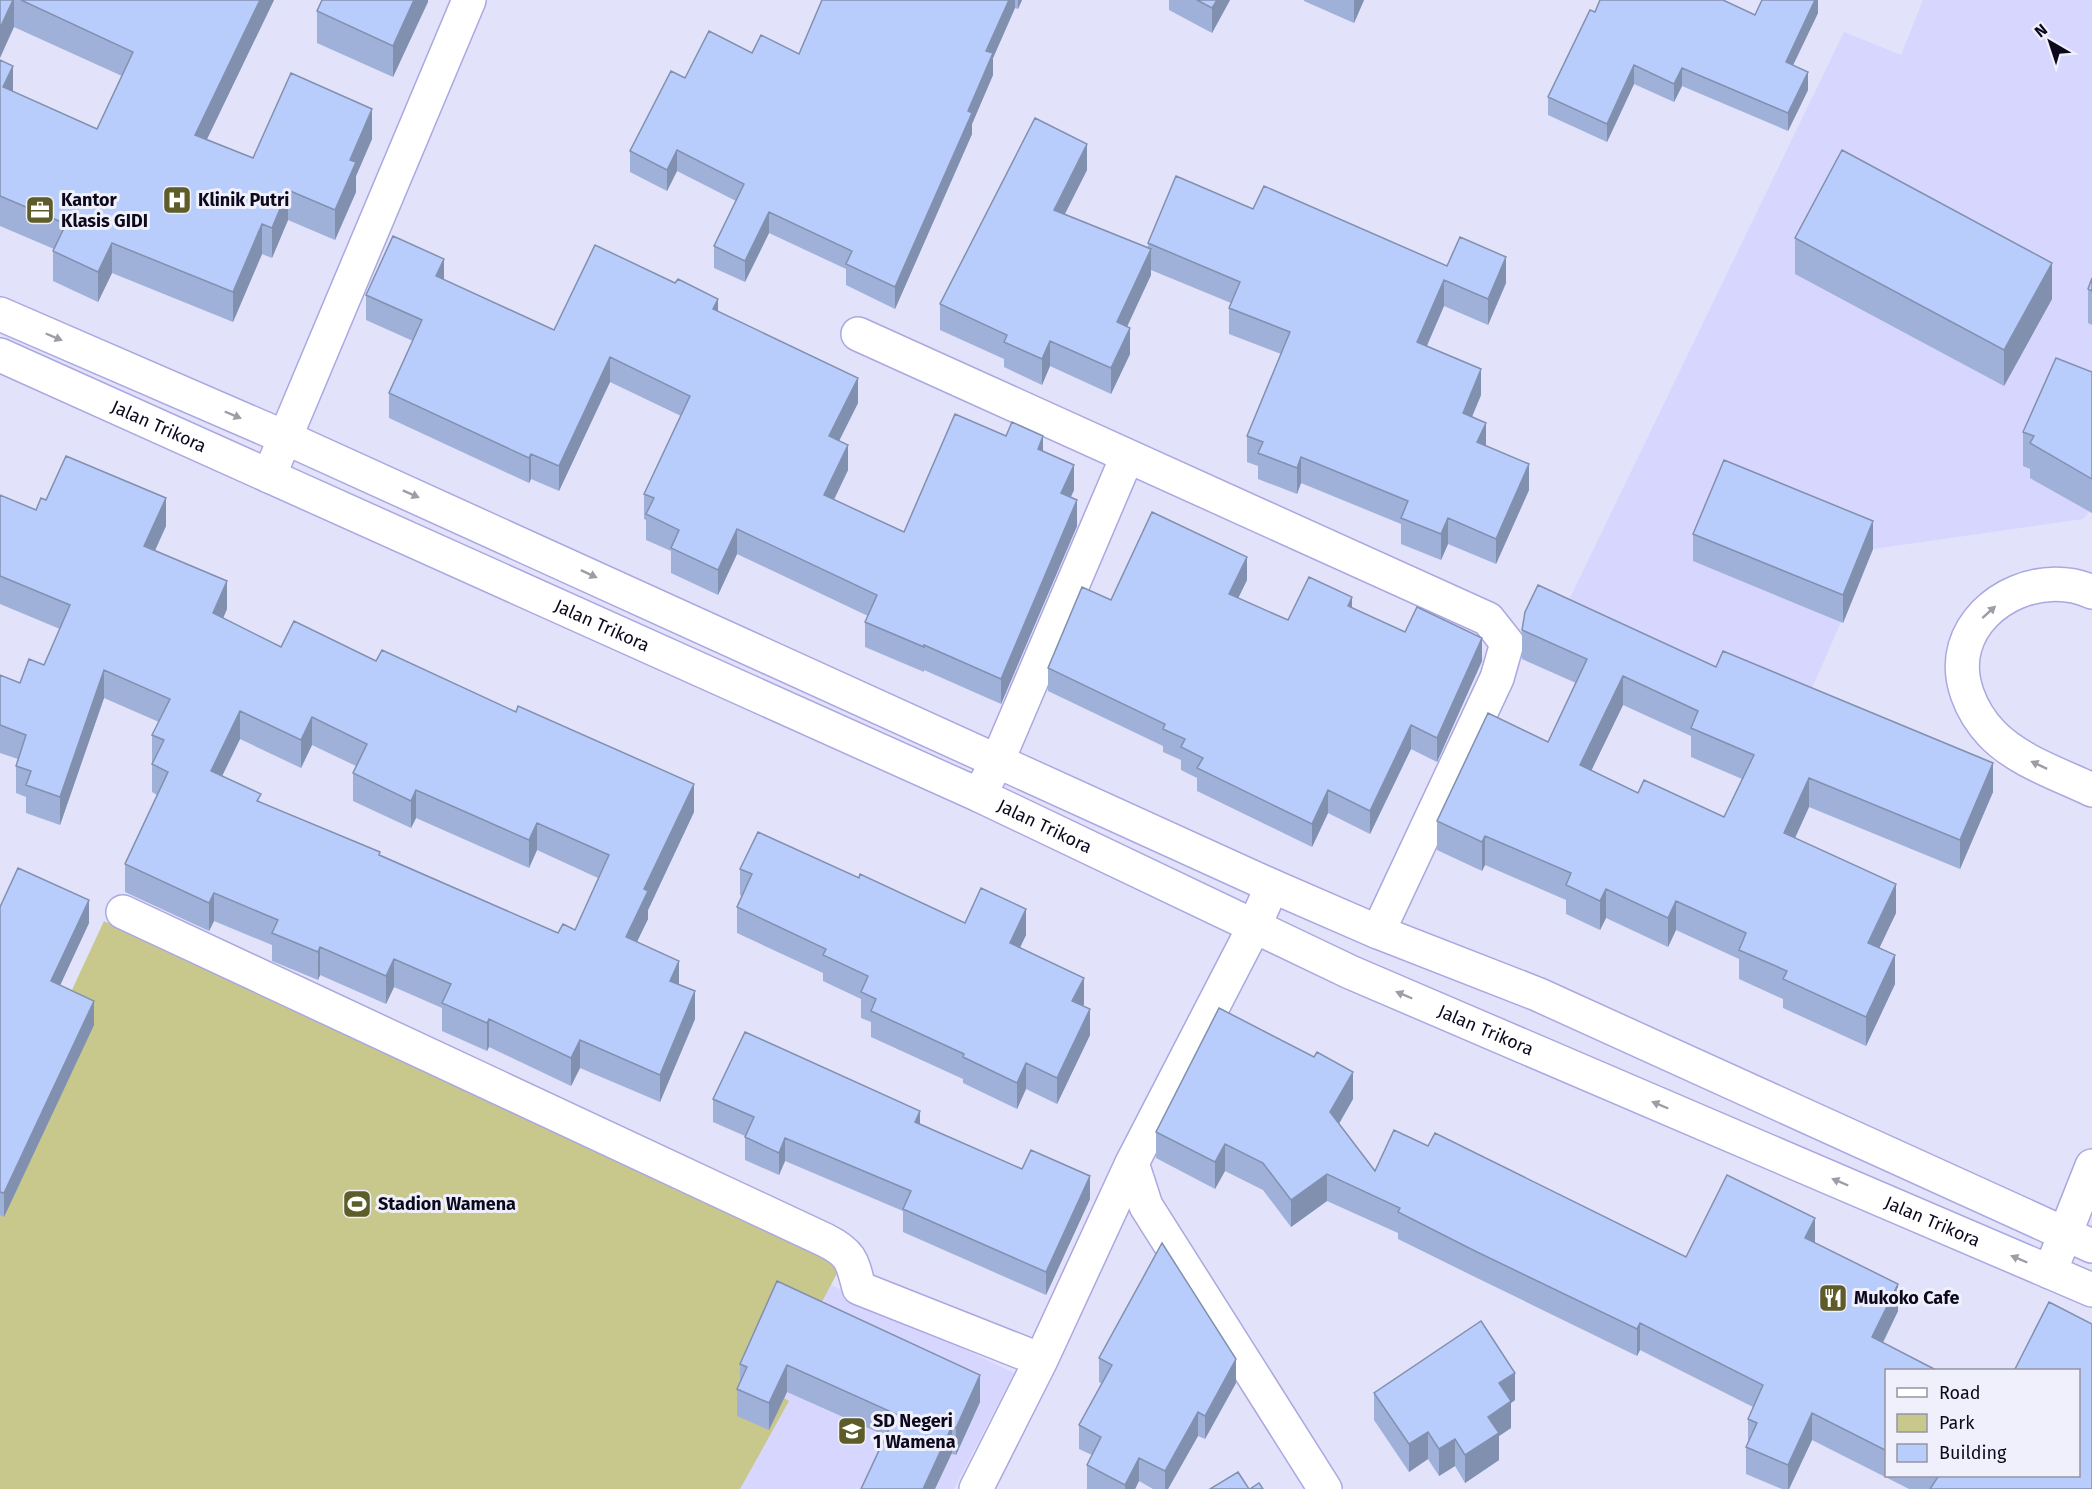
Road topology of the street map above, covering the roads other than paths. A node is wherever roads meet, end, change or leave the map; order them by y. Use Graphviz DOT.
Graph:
graph roads {
  1 [pos="469,0"];
  2 [pos="0,314"];
  3 [pos="858,334"];
  4 [pos="0,355"];
  5 [pos="284,437"];
  6 [pos="1127,457"];
  7 [pos="269,476"];
  8 [pos="2092,592"];
  9 [pos="997,762"];
  10 [pos="2092,790"];
  11 [pos="979,795"];
  12 [pos="1272,886"];
  13 [pos="123,912"];
  14 [pos="1254,927"];
  15 [pos="1378,932"];
  16 [pos="1132,1163"];
  17 [pos="2092,1166"];
  18 [pos="2079,1240"];
  19 [pos="2050,1272"];
  20 [pos="2092,1290"];
  21 [pos="1041,1360"];
  22 [pos="976,1489"];
  23 [pos="1326,1489"];
  1 -- 5 [label="main road"];
  2 -- 5 [label="main road, one-way"];
  3 -- 6 [label="main road"];
  4 -- 7 [label="main road, Jalan Trikora"];
  5 -- 7 [label="main road"];
  5 -- 9 [label="main road, one-way"];
  6 -- 9 [label="main road"];
  6 -- 15 [label="main road"];
  7 -- 11 [label="main road, Jalan Trikora"];
  10 -- 8 [label="main road, one-way"];
  9 -- 11 [label="main road"];
  9 -- 12 [label="main road"];
  11 -- 14 [label="main road, Jalan Trikora"];
  12 -- 14 [label="main road"];
  12 -- 15 [label="main road"];
  13 -- 21 [label="main road"];
  14 -- 16 [label="main road"];
  19 -- 14 [label="main road, Jalan Trikora, one-way"];
  15 -- 18 [label="main road"];
  16 -- 21 [label="main road"];
  16 -- 23 [label="main road"];
  17 -- 18 [label="main road"];
  18 -- 19 [label="main road"];
  19 -- 20 [label="main road, Jalan Trikora"];
  21 -- 22 [label="main road"];
}
